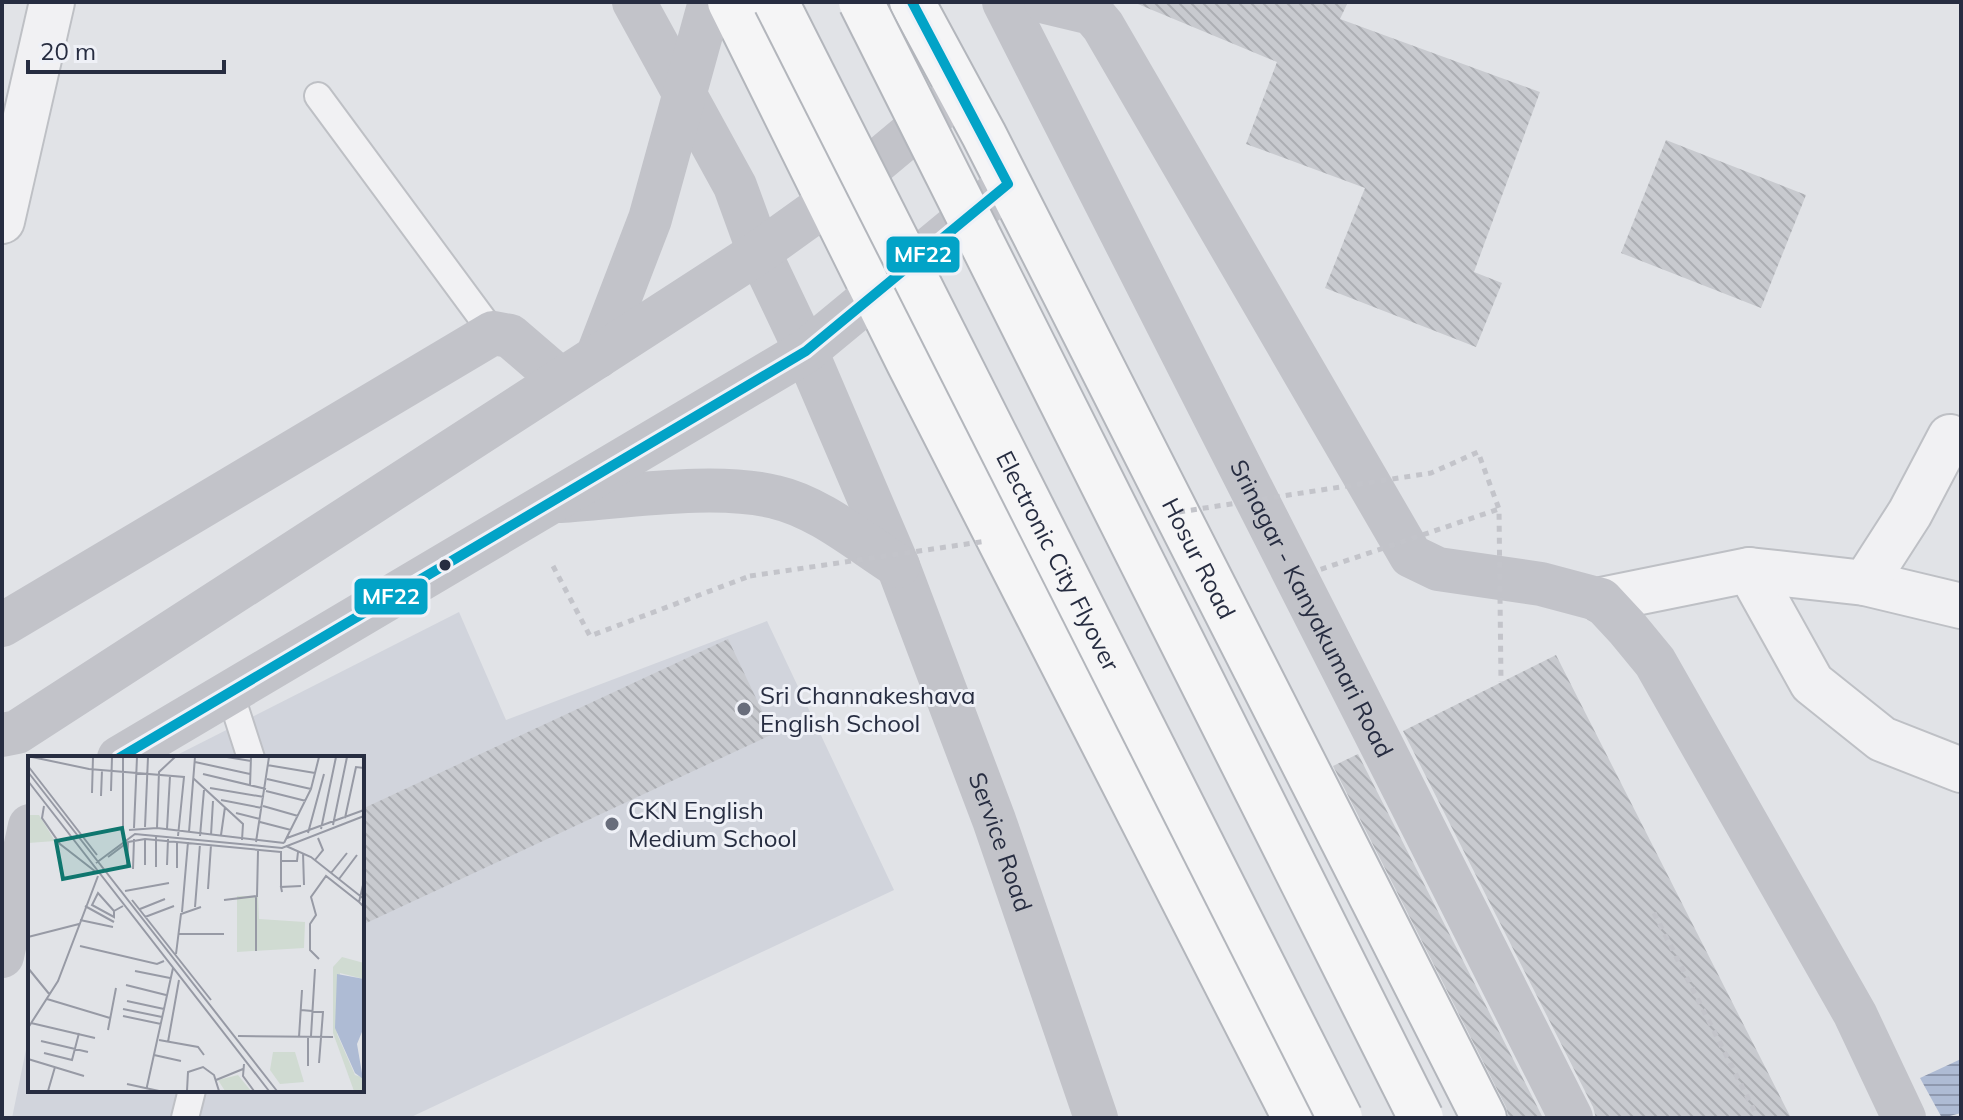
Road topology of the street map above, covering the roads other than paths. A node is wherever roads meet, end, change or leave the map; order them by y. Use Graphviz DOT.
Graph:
graph roads {
  1 [pos="52,2"];
  2 [pos="634,2"];
  3 [pos="710,2"];
  4 [pos="730,2"];
  5 [pos="776,2"];
  6 [pos="861,2"];
  7 [pos="912,2"];
  8 [pos="1004,2"];
  9 [pos="1046,2"];
  10 [pos="959,93"];
  11 [pos="318,96"];
  12 [pos="685,97"];
  13 [pos="1008,184"];
  14 [pos="830,201"];
  15 [pos="2,221"];
  16 [pos="759,252"];
  17 [pos="875,295"];
  18 [pos="493,333"];
  19 [pos="806,351"];
  20 [pos="578,368"];
  21 [pos="1950,437"];
  22 [pos="540,510"];
  23 [pos="898,566"];
  24 [pos="1749,570"];
  25 [pos="1865,583"];
  26 [pos="1601,600"];
  27 [pos="1961,606"];
  28 [pos="2,625"];
  29 [pos="230,693"];
  30 [pos="2,735"];
  31 [pos="122,756"];
  32 [pos="250,756"];
  33 [pos="1961,770"];
  34 [pos="28,810"];
  35 [pos="2,816"];
  36 [pos="28,835"];
  37 [pos="2,956"];
  38 [pos="192,1092"];
  39 [pos="185,1118"];
  40 [pos="1096,1118"];
  41 [pos="1295,1118"];
  42 [pos="1340,1118"];
  43 [pos="1421,1118"];
  44 [pos="1484,1118"];
  45 [pos="1571,1118"];
  46 [pos="1904,1118"];
  1 -- 15 [label="street"];
  2 -- 12 [label="street, Service Road"];
  3 -- 12 [label="street"];
  4 -- 14 [label="highway"];
  5 -- 42 [label="highway, Electronic City Flyover, bridge"];
  6 -- 43 [label="highway, bridge"];
  7 -- 10 [label="highway, Hosur Road"];
  8 -- 45 [label="street, Srinagar - Kanyakumari Road"];
  9 -- 26 [label="street"];
  10 -- 13 [label="highway, Hosur Road"];
  10 -- 14 [label="street"];
  11 -- 18 [label="lane"];
  12 -- 16 [label="street, Service Road"];
  12 -- 20 [label="street"];
  13 -- 17 [label="street"];
  13 -- 44 [label="highway, Hosur Road"];
  14 -- 16 [label="street"];
  14 -- 17 [label="highway"];
  16 -- 19 [label="street, Service Road"];
  16 -- 20 [label="street"];
  17 -- 19 [label="street"];
  17 -- 41 [label="highway"];
  18 -- 20 [label="street"];
  18 -- 28 [label="street"];
  19 -- 22 [label="street"];
  19 -- 23 [label="street, Service Road"];
  20 -- 30 [label="street"];
  21 -- 25 [label="street"];
  22 -- 23 [label="street"];
  22 -- 29 [label="street"];
  23 -- 40 [label="street, Service Road"];
  24 -- 25 [label="street"];
  24 -- 26 [label="street"];
  24 -- 33 [label="street"];
  25 -- 27 [label="street"];
  26 -- 46 [label="street"];
  29 -- 31 [label="street"];
  29 -- 32 [label="lane"];
  34 -- 35 [label="street"];
  36 -- 37 [label="street"];
  38 -- 39 [label="lane"];
}
